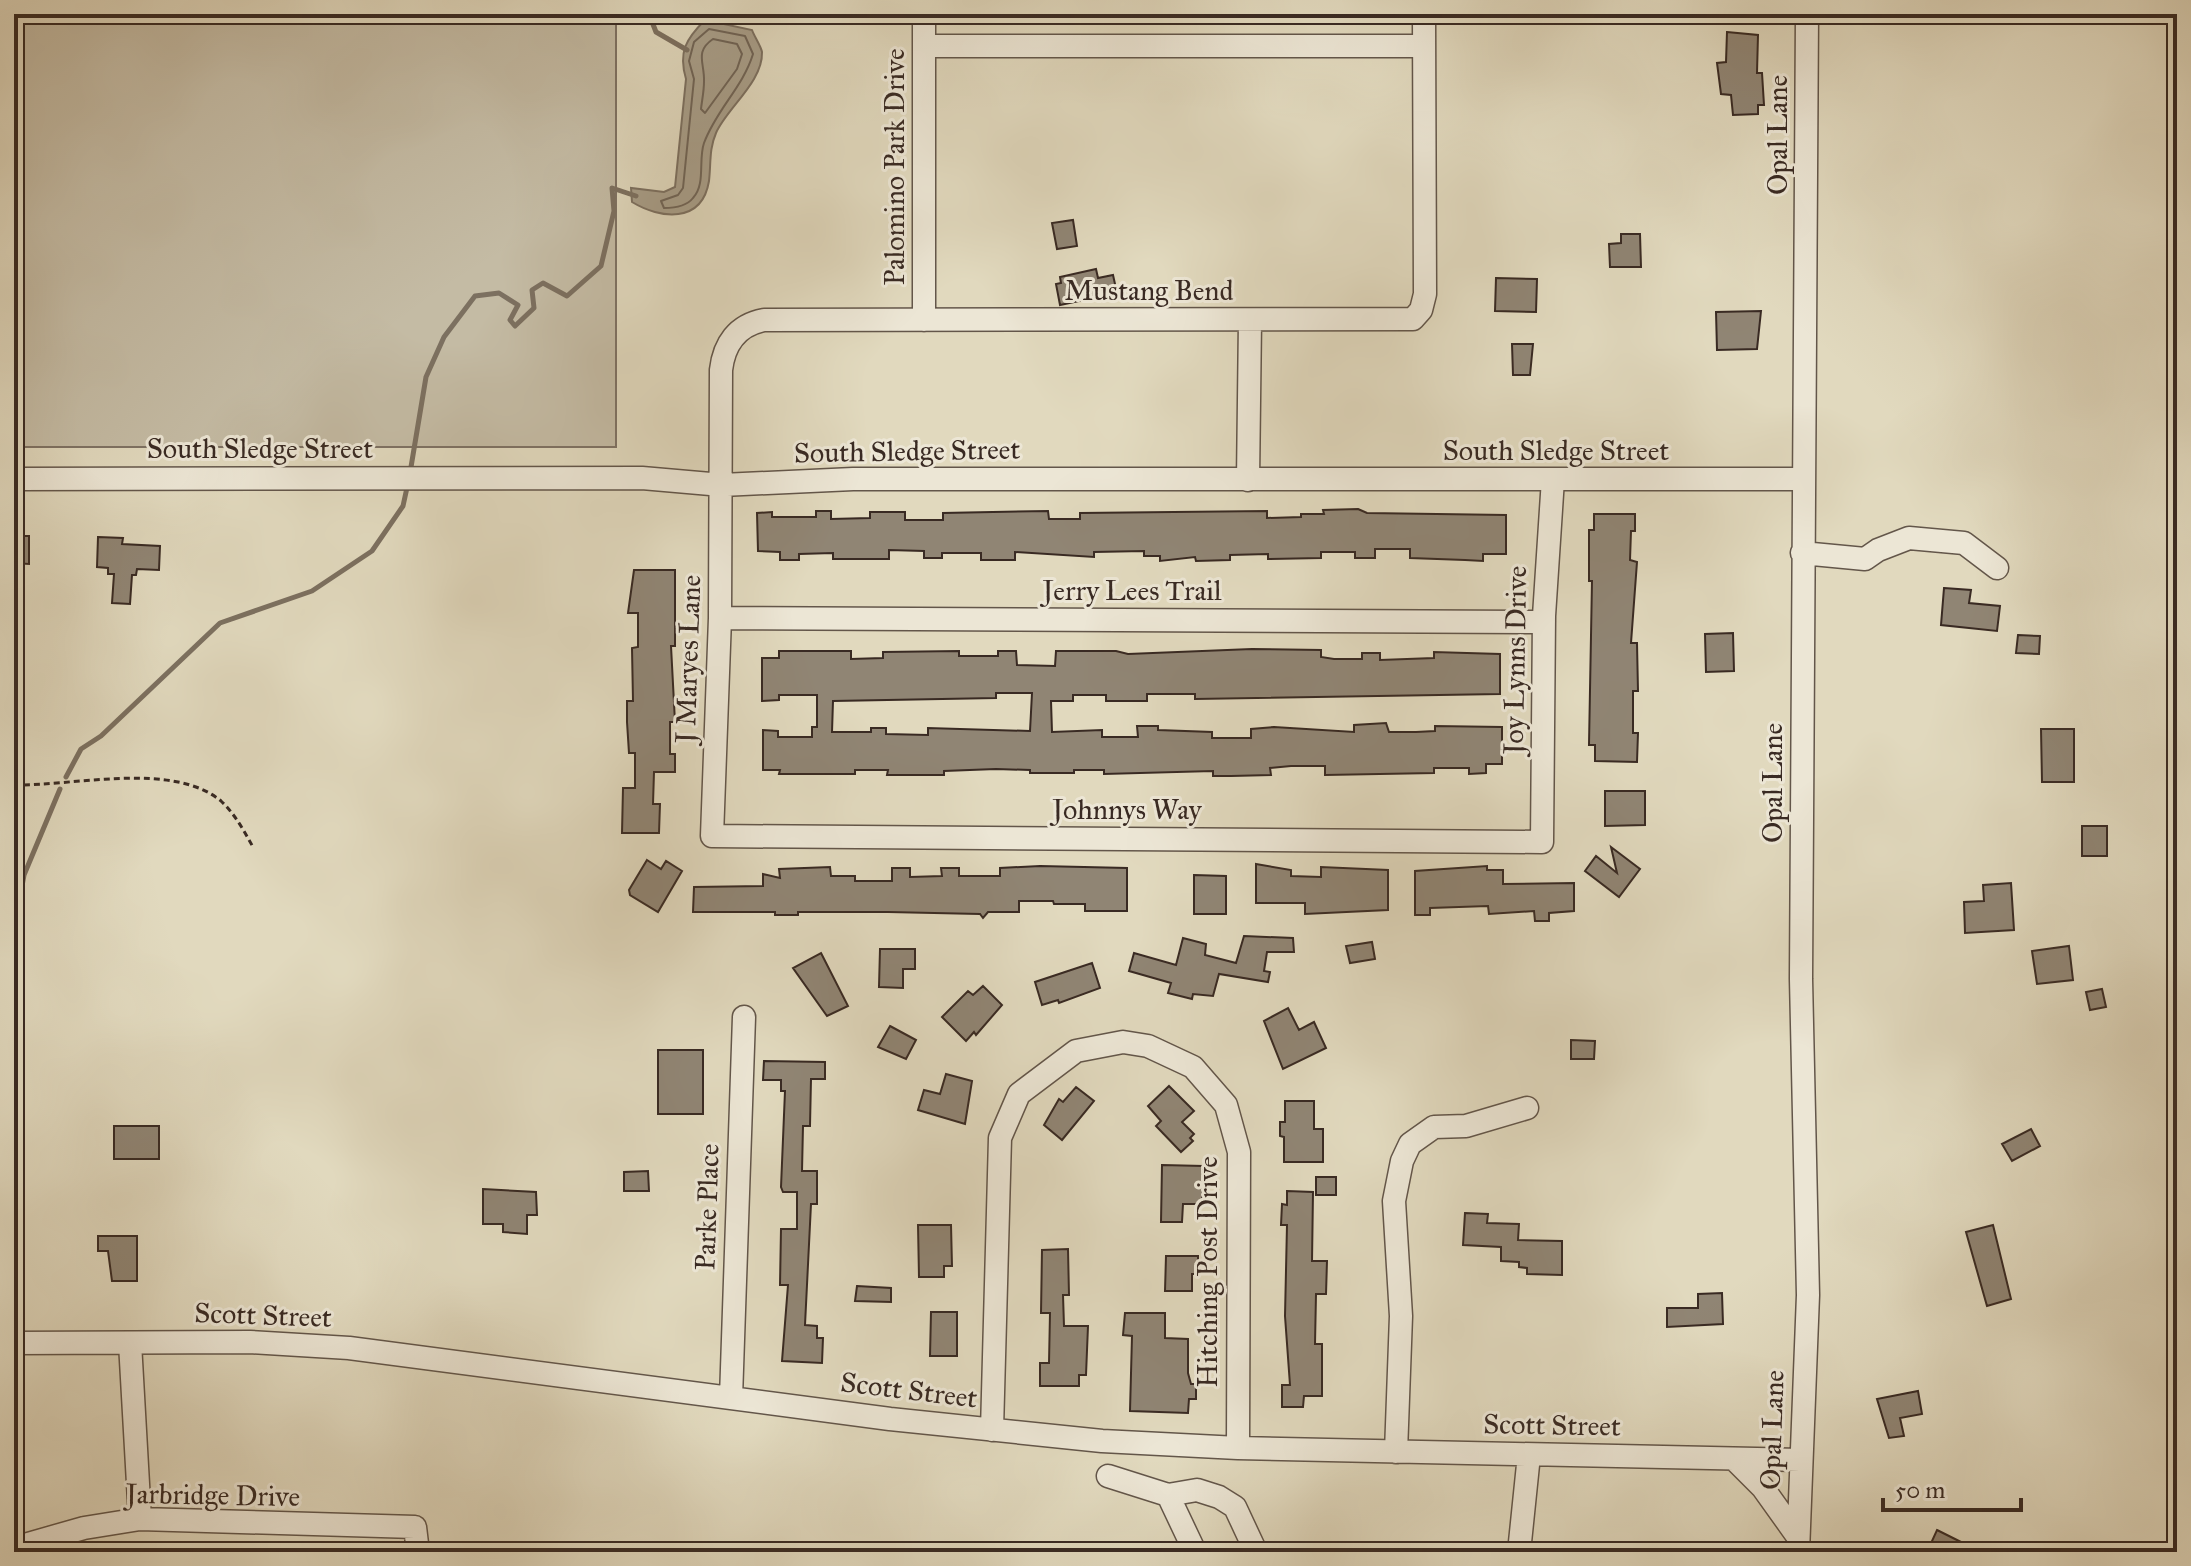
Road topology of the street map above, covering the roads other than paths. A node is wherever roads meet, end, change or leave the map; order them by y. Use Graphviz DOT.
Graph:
graph roads {
  1 [pos="924,14"];
  2 [pos="1424,14"];
  3 [pos="1807,14"];
  4 [pos="924,46"];
  5 [pos="1424,46"];
  6 [pos="924,320"];
  7 [pos="1250,320"];
  8 [pos="14,479"];
  9 [pos="1553,479"];
  10 [pos="1802,479"];
  11 [pos="1248,480"];
  12 [pos="722,485"];
  13 [pos="1802,553"];
  14 [pos="1997,568"];
  15 [pos="720,618"];
  16 [pos="1544,622"];
  17 [pos="712,836"];
  18 [pos="1542,842"];
  19 [pos="744,1017"];
  20 [pos="1527,1108"];
  21 [pos="14,1343"];
  22 [pos="130,1343"];
  23 [pos="731,1398"];
  24 [pos="992,1430"];
  25 [pos="1238,1448"];
  26 [pos="1396,1452"];
  27 [pos="1529,1455"];
  28 [pos="1734,1459"];
  29 [pos="1800,1460"];
  30 [pos="1108,1476"];
  31 [pos="1168,1495"];
  32 [pos="140,1519"];
  33 [pos="1798,1544"];
  34 [pos="14,1548"];
  35 [pos="418,1552"];
  36 [pos="1195,1552"];
  37 [pos="1256,1552"];
  38 [pos="1519,1552"];
  1 -- 4 [label="street, Palomino Park Drive"];
  2 -- 5 [label="street, Mustang Bend"];
  3 -- 10 [label="street, Opal Lane"];
  4 -- 5 [label="street"];
  4 -- 6 [label="street, Palomino Park Drive"];
  5 -- 7 [label="street, Mustang Bend"];
  6 -- 7 [label="street, Mustang Bend"];
  6 -- 12 [label="street, Mustang Bend"];
  7 -- 11 [label="street"];
  8 -- 12 [label="street, South Sledge Street"];
  9 -- 10 [label="street, South Sledge Street"];
  9 -- 11 [label="street, South Sledge Street"];
  9 -- 16 [label="street, Joy Lynns Drive"];
  10 -- 13 [label="street, Opal Lane"];
  11 -- 12 [label="street, South Sledge Street"];
  12 -- 15 [label="street, J Maryes Lane"];
  13 -- 14 [label="street"];
  13 -- 29 [label="street, Opal Lane"];
  15 -- 16 [label="street, Jerry Lees Trail"];
  15 -- 17 [label="street, J Maryes Lane"];
  16 -- 18 [label="street, Joy Lynns Drive"];
  17 -- 18 [label="street, Johnnys Way"];
  19 -- 23 [label="street, Parke Place"];
  20 -- 26 [label="street"];
  21 -- 22 [label="street, Scott Street"];
  22 -- 23 [label="street, Scott Street"];
  22 -- 32 [label="street"];
  23 -- 24 [label="street, Scott Street"];
  24 -- 25 [label="street, Scott Street"];
  24 -- 25 [label="street, Hitching Post Drive"];
  25 -- 26 [label="street, Scott Street"];
  26 -- 27 [label="street, Scott Street"];
  27 -- 28 [label="street, Scott Street"];
  27 -- 38 [label="street"];
  28 -- 29 [label="street, Scott Street"];
  28 -- 33 [label="street"];
  29 -- 33 [label="street, Opal Lane"];
  30 -- 31 [label="street"];
  31 -- 36 [label="street"];
  31 -- 37 [label="street"];
  32 -- 34 [label="street, Jarbridge Drive"];
  32 -- 35 [label="street, Jarbridge Drive"];
}
